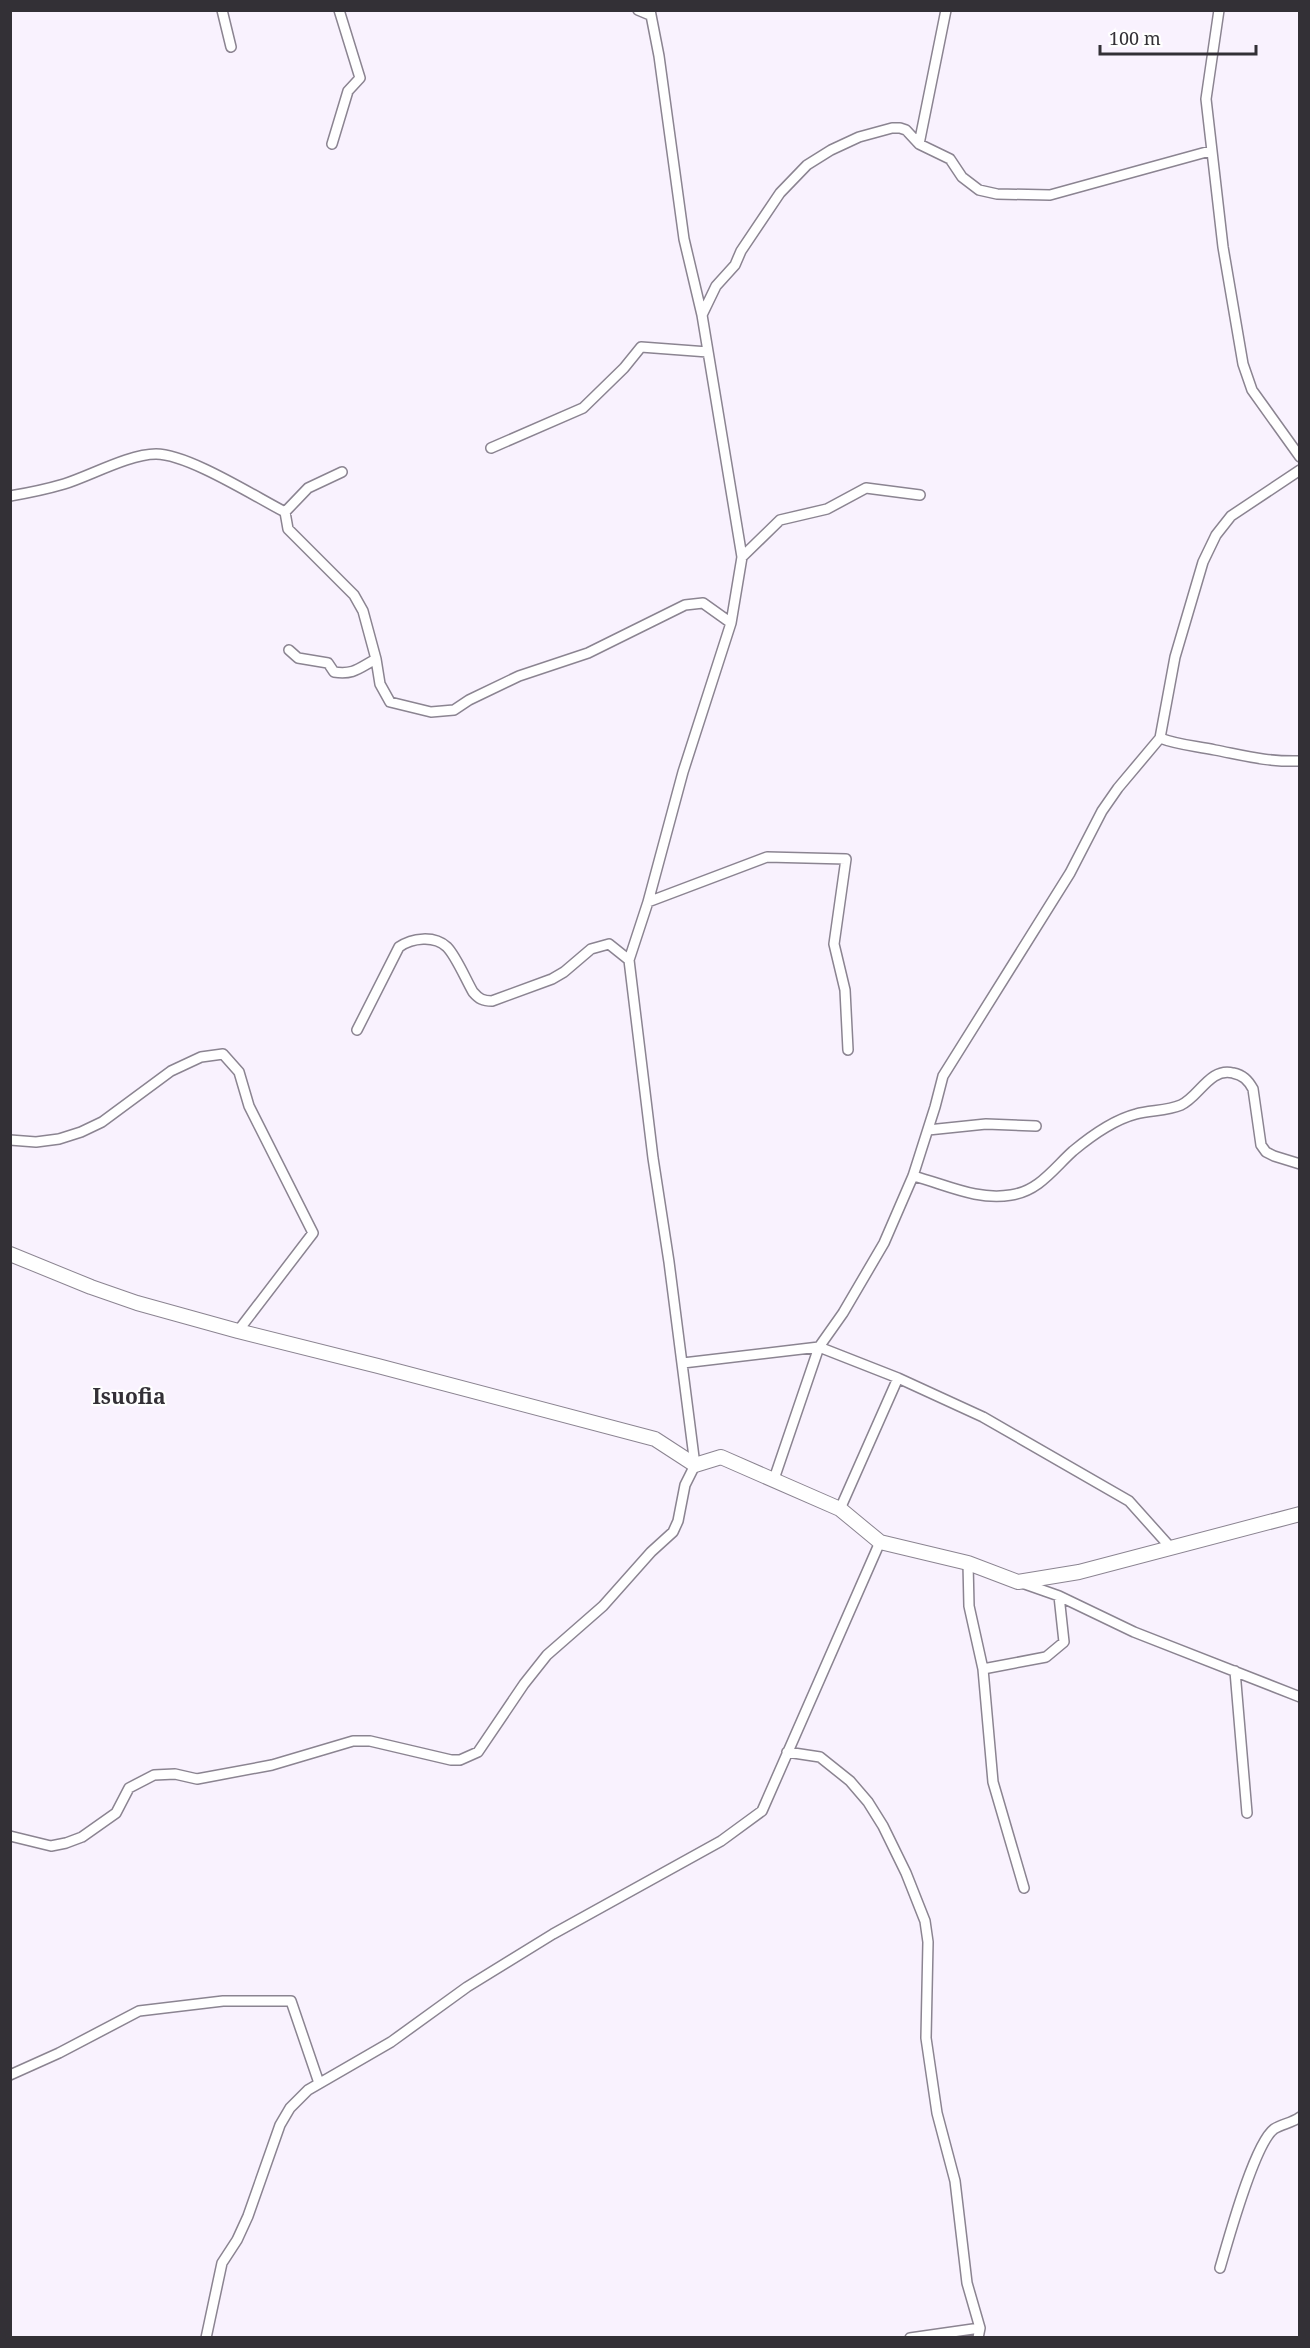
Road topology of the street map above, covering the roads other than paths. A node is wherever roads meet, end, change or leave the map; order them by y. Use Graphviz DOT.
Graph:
graph roads {
  1 [pos="222,10"];
  2 [pos="339,10"];
  3 [pos="638,10"];
  4 [pos="946,10"];
  5 [pos="1219,10"];
  6 [pos="650,13"];
  7 [pos="231,47"];
  8 [pos="332,144"];
  9 [pos="919,144"];
  10 [pos="1210,151"];
  11 [pos="702,315"];
  12 [pos="708,352"];
  13 [pos="491,448"];
  14 [pos="1299,457"];
  15 [pos="1299,470"];
  16 [pos="342,472"];
  17 [pos="920,495"];
  18 [pos="10,496"];
  19 [pos="285,512"];
  20 [pos="742,556"];
  21 [pos="731,623"];
  22 [pos="289,650"];
  23 [pos="376,659"];
  24 [pos="1160,738"];
  25 [pos="1299,761"];
  26 [pos="648,902"];
  27 [pos="629,960"];
  28 [pos="357,1030"];
  29 [pos="848,1050"];
  30 [pos="1036,1126"];
  31 [pos="928,1130"];
  32 [pos="10,1140"];
  33 [pos="1299,1164"];
  34 [pos="913,1176"];
  35 [pos="10,1254"];
  36 [pos="238,1331"];
  37 [pos="819,1347"];
  38 [pos="683,1363"];
  39 [pos="898,1378"];
  40 [pos="695,1465"];
  41 [pos="774,1479"];
  42 [pos="840,1509"];
  43 [pos="1299,1514"];
  44 [pos="880,1542"];
  45 [pos="1172,1549"];
  46 [pos="968,1563"];
  47 [pos="1018,1582"];
  48 [pos="1059,1596"];
  49 [pos="983,1669"];
  50 [pos="1234,1671"];
  51 [pos="1299,1697"];
  52 [pos="787,1752"];
  53 [pos="1247,1813"];
  54 [pos="10,1836"];
  55 [pos="1024,1888"];
  56 [pos="10,2075"];
  57 [pos="319,2083"];
  58 [pos="1299,2117"];
  59 [pos="1220,2268"];
  60 [pos="979,2333"];
  61 [pos="206,2337"];
  62 [pos="910,2337"];
  1 -- 7 [label="street"];
  2 -- 8 [label="street"];
  3 -- 6 [label="street"];
  4 -- 9 [label="street"];
  5 -- 10 [label="street"];
  6 -- 11 [label="street"];
  9 -- 10 [label="street"];
  9 -- 11 [label="street"];
  10 -- 14 [label="street"];
  11 -- 12 [label="street"];
  12 -- 13 [label="street"];
  12 -- 20 [label="street"];
  15 -- 24 [label="street"];
  16 -- 19 [label="street"];
  17 -- 20 [label="street"];
  18 -- 19 [label="street"];
  19 -- 23 [label="street"];
  20 -- 21 [label="street"];
  21 -- 23 [label="street"];
  21 -- 26 [label="street"];
  22 -- 23 [label="street"];
  24 -- 25 [label="street"];
  24 -- 31 [label="street"];
  26 -- 27 [label="street"];
  26 -- 29 [label="street"];
  27 -- 28 [label="street"];
  27 -- 38 [label="street"];
  30 -- 31 [label="street"];
  31 -- 34 [label="street"];
  32 -- 36 [label="street"];
  33 -- 34 [label="street"];
  34 -- 37 [label="street"];
  35 -- 36 [label="main road"];
  36 -- 40 [label="main road"];
  37 -- 38 [label="street"];
  37 -- 39 [label="street"];
  37 -- 41 [label="street"];
  38 -- 40 [label="street"];
  39 -- 42 [label="street"];
  39 -- 45 [label="street"];
  40 -- 41 [label="main road"];
  40 -- 54 [label="street"];
  41 -- 42 [label="main road"];
  42 -- 44 [label="main road"];
  43 -- 45 [label="main road"];
  44 -- 46 [label="main road"];
  44 -- 52 [label="street"];
  45 -- 47 [label="main road"];
  46 -- 47 [label="main road"];
  46 -- 49 [label="street"];
  47 -- 48 [label="street"];
  48 -- 49 [label="street"];
  48 -- 50 [label="street"];
  49 -- 55 [label="street"];
  50 -- 51 [label="street"];
  50 -- 53 [label="street"];
  52 -- 57 [label="street"];
  52 -- 60 [label="street"];
  56 -- 57 [label="street"];
  57 -- 61 [label="street"];
  58 -- 59 [label="street"];
  60 -- 62 [label="street"];
}
